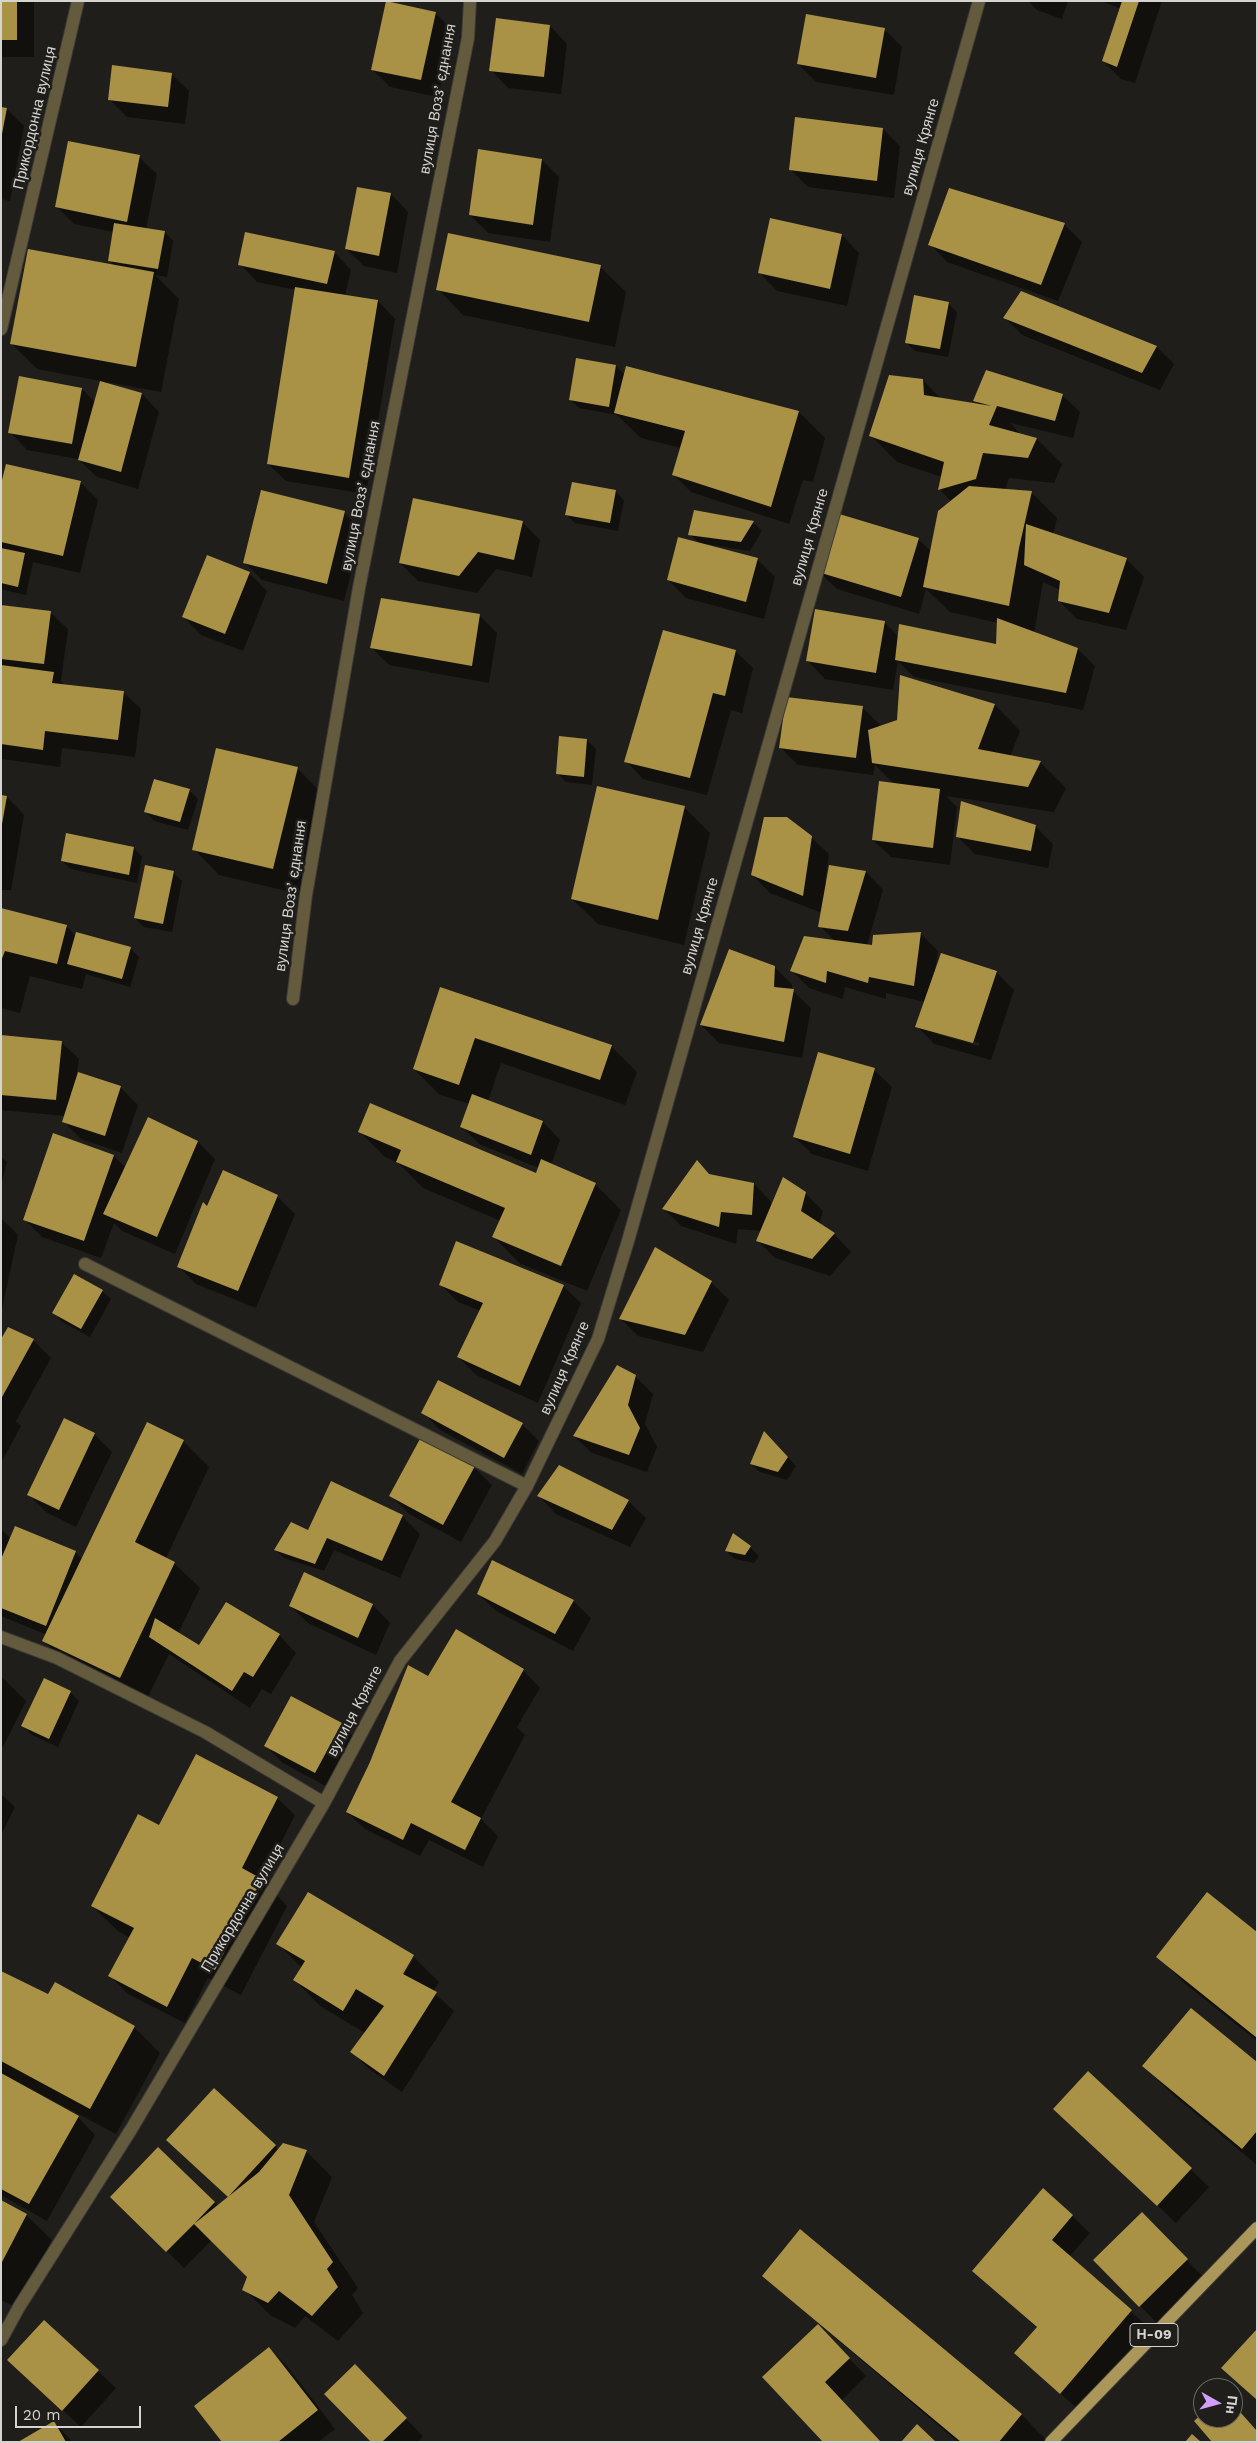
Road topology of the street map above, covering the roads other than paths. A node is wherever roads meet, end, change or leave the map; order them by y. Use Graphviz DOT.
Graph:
graph roads {
  1 [pos="78,1"];
  2 [pos="470,1"];
  3 [pos="979,1"];
  4 [pos="1,329"];
  5 [pos="293,999"];
  6 [pos="85,1264"];
  7 [pos="527,1486"];
  8 [pos="1,1637"];
  9 [pos="324,1803"];
  10 [pos="1257,2228"];
  11 [pos="1,2340"];
  12 [pos="1051,2442"];
  1 -- 4 [label="street, Прикордонна вулиця"];
  2 -- 5 [label="street, вулиця Воззʼєднання"];
  3 -- 7 [label="street, вулиця Крянге"];
  6 -- 7 [label="street"];
  7 -- 9 [label="street, вулиця Крянге"];
  8 -- 9 [label="street"];
  9 -- 11 [label="street, Прикордонна вулиця"];
  10 -- 12 [label="main road, Н-09"];
}
